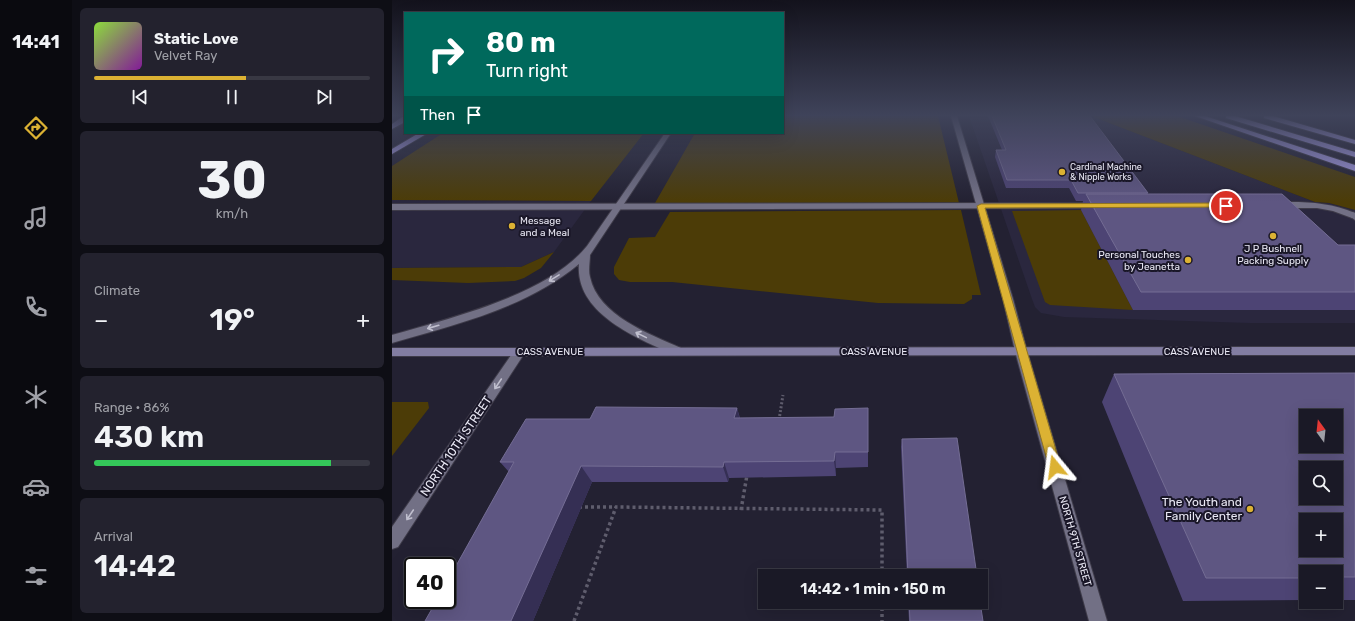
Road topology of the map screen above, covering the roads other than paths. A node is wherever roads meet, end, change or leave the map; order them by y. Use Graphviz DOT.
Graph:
graph roads {
  1 [pos="404,145"];
  2 [pos="660,145"];
  3 [pos="963,145"];
  4 [pos="1286,145"];
  5 [pos="1320,145"];
  6 [pos="392,152"];
  7 [pos="1355,156"];
  8 [pos="1355,168"];
  9 [pos="1269,205"];
  10 [pos="981,206"];
  11 [pos="1104,206"];
  12 [pos="392,207"];
  13 [pos="618,207"];
  14 [pos="1354,216"];
  15 [pos="585,255"];
  16 [pos="392,339"];
  17 [pos="520,351"];
  18 [pos="676,351"];
  19 [pos="1021,351"];
  20 [pos="1355,351"];
  21 [pos="392,352"];
  22 [pos="392,541"];
  23 [pos="1098,621"];
  1 -- 6 [label="highway"];
  2 -- 13 [label="street"];
  3 -- 10 [label="street, NORTH 9TH STREET"];
  4 -- 8 [label="highway"];
  5 -- 7 [label="highway"];
  9 -- 14 [label="street"];
  10 -- 11 [label="street"];
  10 -- 13 [label="street"];
  10 -- 19 [label="street, NORTH 9TH STREET"];
  12 -- 13 [label="street"];
  13 -- 15 [label="street"];
  15 -- 16 [label="street, one-way"];
  18 -- 15 [label="street, one-way"];
  17 -- 18 [label="main road, CASS AVENUE"];
  17 -- 21 [label="main road, CASS AVENUE"];
  17 -- 22 [label="street, NORTH 10TH STREET, one-way"];
  18 -- 19 [label="main road, CASS AVENUE"];
  19 -- 20 [label="main road, CASS AVENUE"];
  19 -- 23 [label="street, NORTH 9TH STREET"];
}
